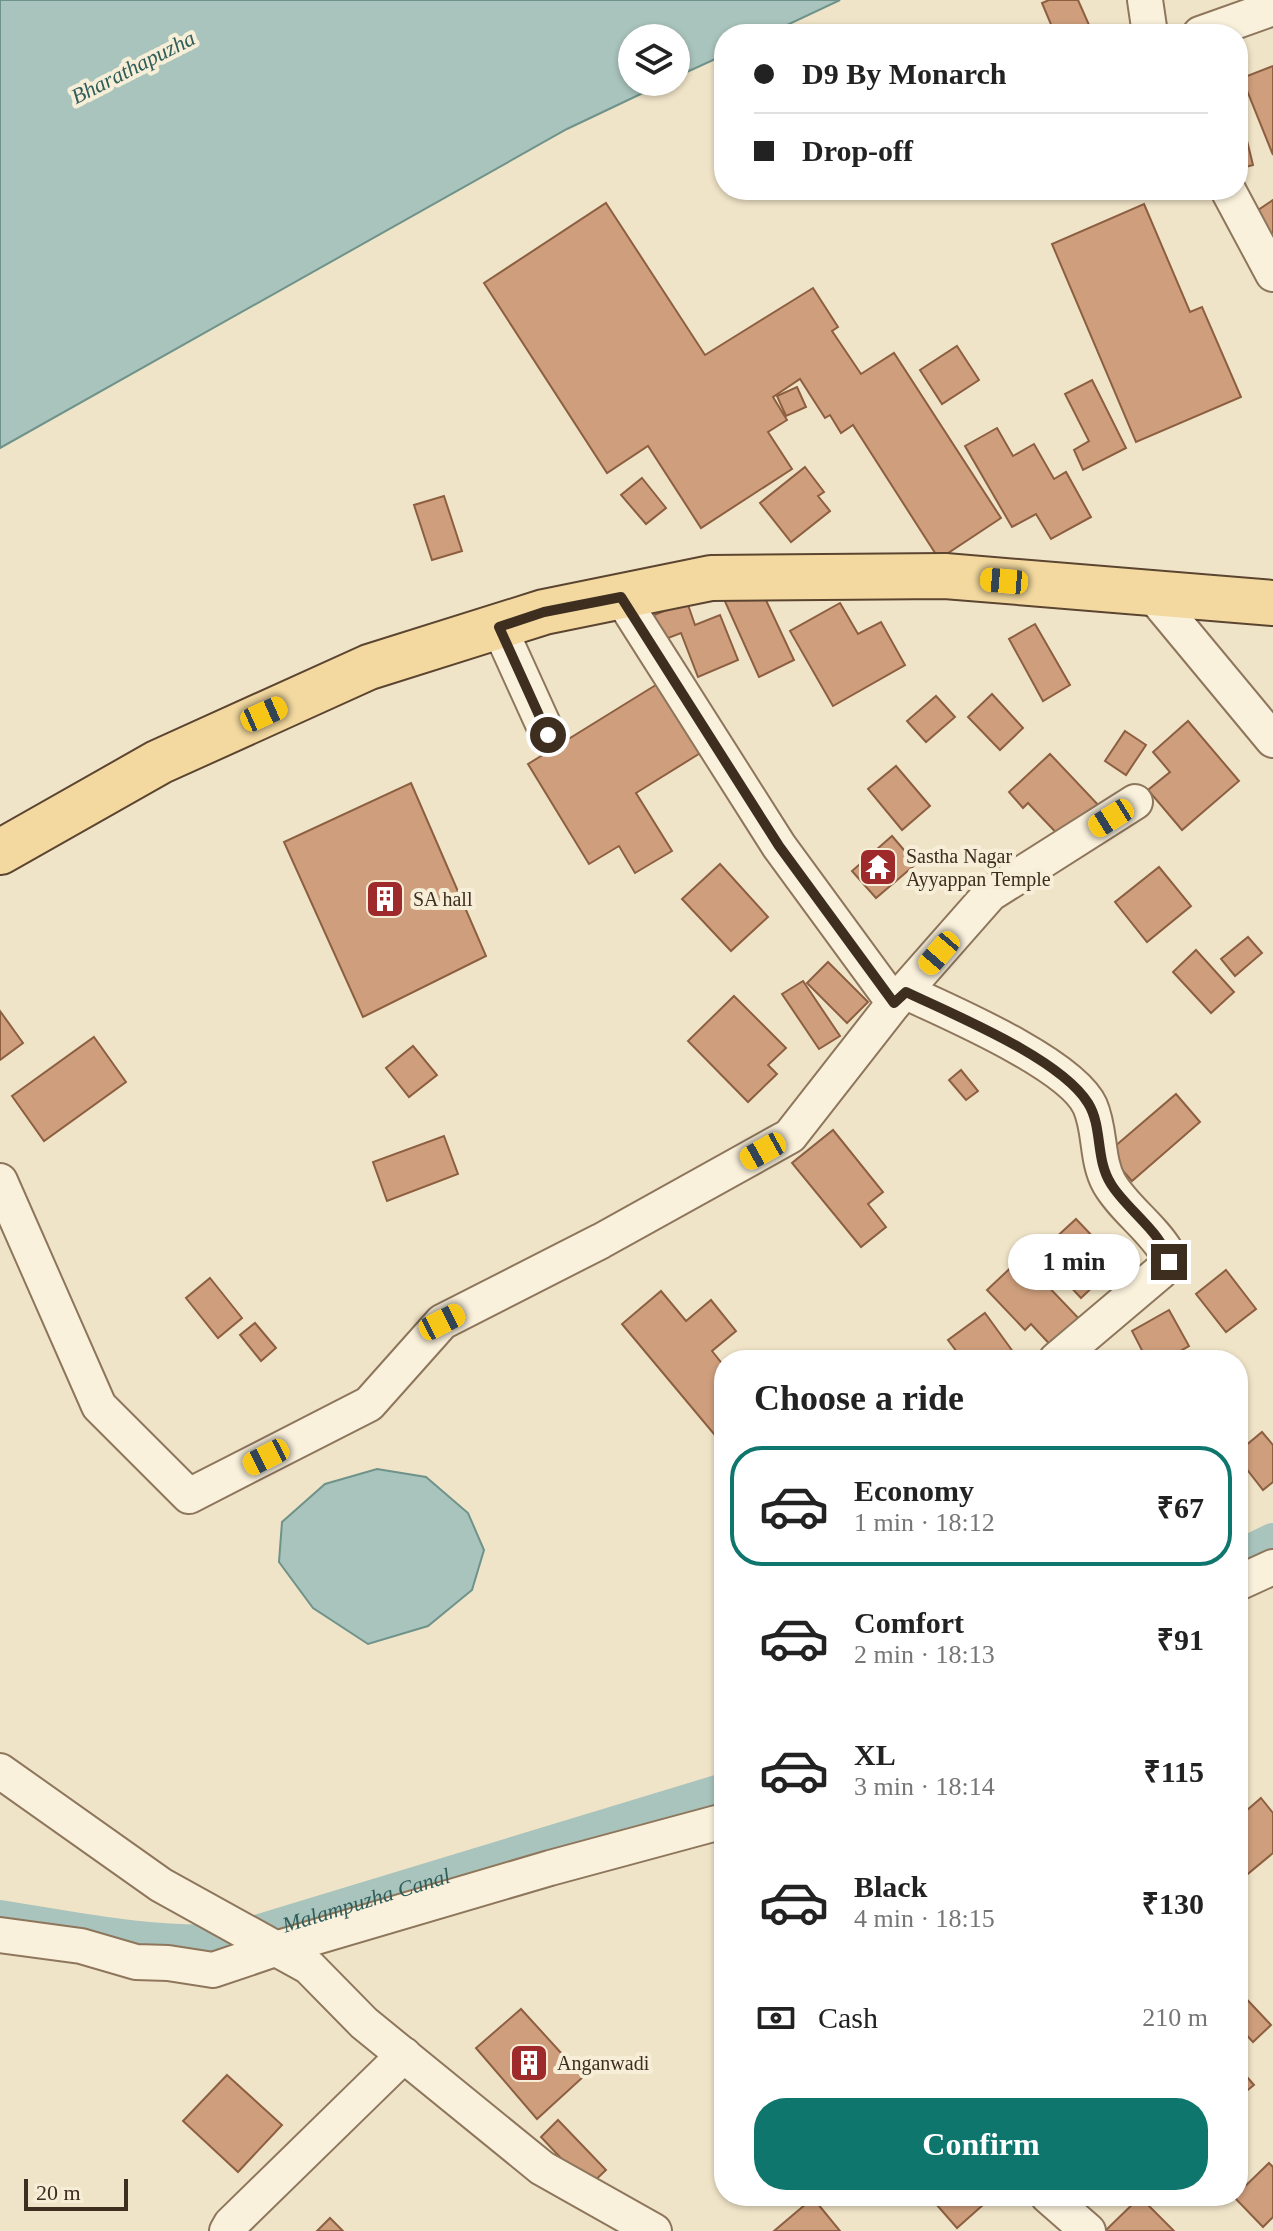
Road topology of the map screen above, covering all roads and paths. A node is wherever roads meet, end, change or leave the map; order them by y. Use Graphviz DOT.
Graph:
graph roads {
  1 [pos="1145,0"];
  2 [pos="1273,8"];
  3 [pos="1149,24"];
  4 [pos="1228,24"];
  5 [pos="1233,200"];
  6 [pos="1273,274"];
  7 [pos="1151,593"];
  8 [pos="621,597"];
  9 [pos="1273,603"];
  10 [pos="499,627"];
  11 [pos="548,735"];
  12 [pos="1273,740"];
  13 [pos="1135,802"];
  14 [pos="0,852"];
  15 [pos="900,997"];
  16 [pos="0,1181"];
  17 [pos="1068,1350"];
  18 [pos="1273,1567"];
  19 [pos="1248,1578"];
  20 [pos="0,1771"];
  21 [pos="714,1824"];
  22 [pos="0,1935"];
  23 [pos="256,1938"];
  24 [pos="404,2055"];
  25 [pos="1059,2206"];
  26 [pos="227,2231"];
  27 [pos="654,2231"];
  28 [pos="1088,2231"];
  1 -- 3 [label="street"];
  2 -- 4 [label="street"];
  5 -- 6 [label="street"];
  7 -- 8 [label="main road"];
  7 -- 9 [label="main road"];
  7 -- 12 [label="street"];
  8 -- 10 [label="main road"];
  8 -- 15 [label="street"];
  10 -- 11 [label="street"];
  10 -- 14 [label="main road"];
  13 -- 15 [label="street"];
  15 -- 16 [label="street"];
  15 -- 17 [label="street"];
  18 -- 19 [label="street"];
  20 -- 23 [label="street"];
  21 -- 23 [label="street"];
  22 -- 23 [label="street"];
  23 -- 24 [label="street"];
  24 -- 26 [label="street"];
  24 -- 27 [label="street"];
  25 -- 28 [label="street"];
}
